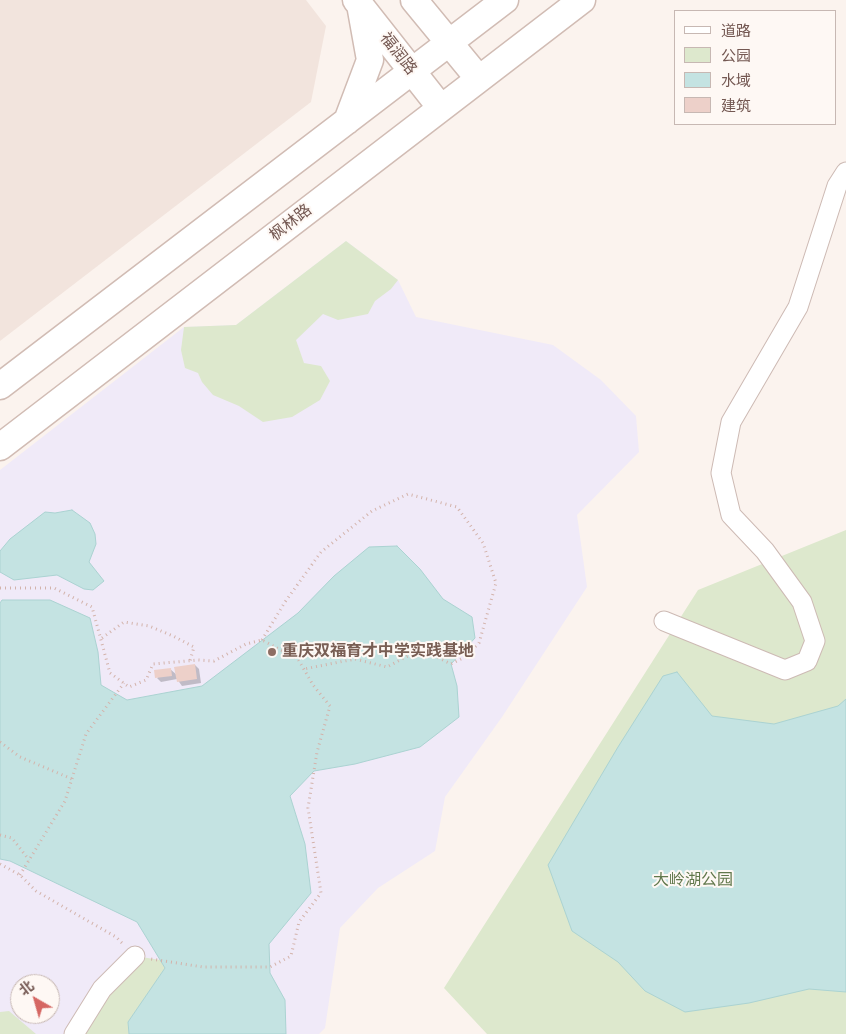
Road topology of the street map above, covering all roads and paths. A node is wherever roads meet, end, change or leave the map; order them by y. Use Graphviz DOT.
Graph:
graph roads {
  1 [pos="414,0"];
  2 [pos="505,0"];
  3 [pos="582,0"];
  4 [pos="358,2"];
  5 [pos="449,41"];
  6 [pos="411,72"];
  7 [pos="479,79"];
  8 [pos="441,108"];
  9 [pos="346,121"];
  10 [pos="846,172"];
  11 [pos="0,386"];
  12 [pos="0,446"];
  13 [pos="0,588"];
  14 [pos="664,621"];
  15 [pos="102,638"];
  16 [pos="262,640"];
  17 [pos="190,661"];
  18 [pos="304,669"];
  19 [pos="124,683"];
  20 [pos="0,742"];
  21 [pos="72,779"];
  22 [pos="0,835"];
  23 [pos="29,860"];
  24 [pos="0,864"];
  25 [pos="20,875"];
  26 [pos="136,956"];
  27 [pos="74,1034"];
  1 -- 5 [label="main road"];
  2 -- 5 [label="main road"];
  3 -- 7 [label="main road, 枫林路"];
  4 -- 6 [label="main road, 福润路"];
  4 -- 9 [label="main road"];
  5 -- 6 [label="main road"];
  5 -- 7 [label="main road"];
  6 -- 8 [label="main road, 福润路"];
  6 -- 9 [label="main road"];
  7 -- 8 [label="main road, 枫林路"];
  8 -- 12 [label="main road, 枫林路"];
  9 -- 11 [label="main road"];
  10 -- 14 [label="street"];
  13 -- 15 [label="path"];
  15 -- 17 [label="path"];
  15 -- 19 [label="path"];
  16 -- 17 [label="path"];
  16 -- 18 [label="path"];
  16 -- 18 [label="path"];
  17 -- 19 [label="path"];
  18 -- 26 [label="path"];
  19 -- 21 [label="path"];
  20 -- 21 [label="path"];
  21 -- 23 [label="path"];
  22 -- 23 [label="path"];
  23 -- 25 [label="path"];
  24 -- 25 [label="path"];
  25 -- 26 [label="path"];
  26 -- 27 [label="street"];
}
